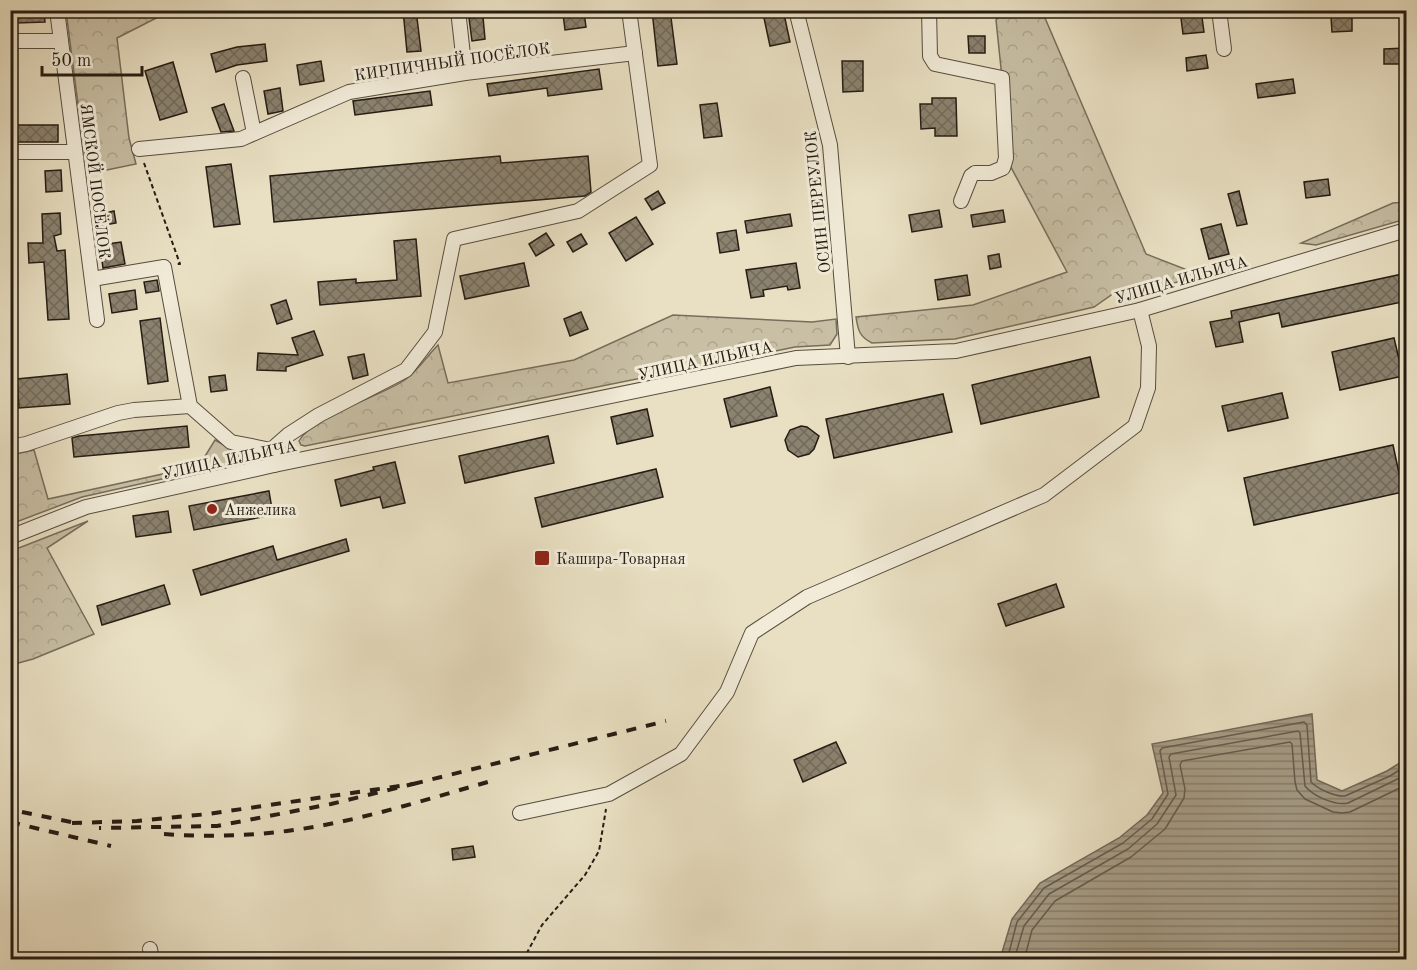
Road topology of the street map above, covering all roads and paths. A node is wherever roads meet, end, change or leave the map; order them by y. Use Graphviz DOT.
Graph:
graph roads {
  1 [pos="57,10"];
  2 [pos="458,10"];
  3 [pos="629,10"];
  4 [pos="796,10"];
  5 [pos="929,10"];
  6 [pos="1219,10"];
  7 [pos="10,41"];
  8 [pos="61,41"];
  9 [pos="1224,49"];
  10 [pos="635,53"];
  11 [pos="465,74"];
  12 [pos="243,78"];
  13 [pos="254,133"];
  14 [pos="139,149"];
  15 [pos="10,152"];
  16 [pos="75,152"];
  17 [pos="961,201"];
  18 [pos="1407,230"];
  19 [pos="164,267"];
  20 [pos="92,279"];
  21 [pos="1140,310"];
  22 [pos="97,321"];
  23 [pos="849,357"];
  24 [pos="190,406"];
  25 [pos="10,447"];
  26 [pos="271,450"];
  27 [pos="274,465"];
  28 [pos="10,537"];
  29 [pos="609,794"];
  30 [pos="520,813"];
  31 [pos="523,960"];
  1 -- 8 [label="street, ЯМСКОЙ ПОСЁЛОК"];
  2 -- 11 [label="street"];
  3 -- 10 [label="street"];
  4 -- 23 [label="street, ОСИН ПЕРЕУЛОК"];
  5 -- 17 [label="street"];
  6 -- 9 [label="street"];
  7 -- 8 [label="street"];
  8 -- 16 [label="street, ЯМСКОЙ ПОСЁЛОК"];
  10 -- 11 [label="street, КИРПИЧНЫЙ ПОСЁЛОК"];
  10 -- 26 [label="street"];
  11 -- 13 [label="street, КИРПИЧНЫЙ ПОСЁЛОК"];
  12 -- 13 [label="street"];
  13 -- 14 [label="street, КИРПИЧНЫЙ ПОСЁЛОК"];
  14 -- 19 [label="path"];
  15 -- 16 [label="street"];
  16 -- 20 [label="street, ЯМСКОЙ ПОСЁЛОК"];
  18 -- 21 [label="street, УЛИЦА ИЛЬИЧА"];
  19 -- 20 [label="street"];
  19 -- 24 [label="street"];
  20 -- 22 [label="street, ЯМСКОЙ ПОСЁЛОК"];
  21 -- 23 [label="street, УЛИЦА ИЛЬИЧА"];
  21 -- 29 [label="street"];
  23 -- 27 [label="street, УЛИЦА ИЛЬИЧА"];
  24 -- 25 [label="street"];
  24 -- 26 [label="street"];
  26 -- 27 [label="street"];
  27 -- 28 [label="street, УЛИЦА ИЛЬИЧА"];
  29 -- 30 [label="street"];
  29 -- 31 [label="path"];
}
